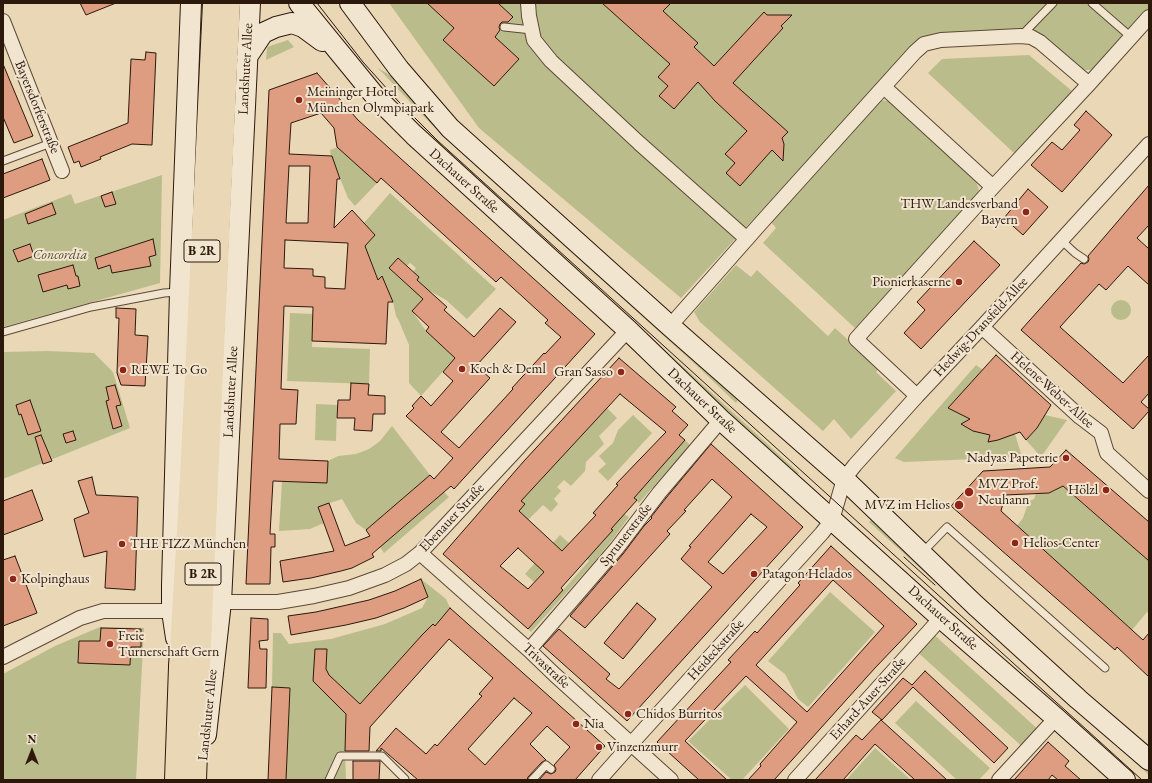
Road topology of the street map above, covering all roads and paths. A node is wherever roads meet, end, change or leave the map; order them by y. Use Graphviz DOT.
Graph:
graph roads {
  1 [pos="191,3"];
  2 [pos="229,3"];
  3 [pos="250,3"];
  4 [pos="299,3"];
  5 [pos="350,3"];
  6 [pos="528,3"];
  7 [pos="1053,3"];
  8 [pos="1092,3"];
  9 [pos="1149,17"];
  10 [pos="218,20"];
  11 [pos="3,21"];
  12 [pos="504,27"];
  13 [pos="532,30"];
  14 [pos="1020,36"];
  15 [pos="1131,36"];
  16 [pos="341,55"];
  17 [pos="247,57"];
  18 [pos="1089,84"];
  19 [pos="884,87"];
  20 [pos="51,143"];
  21 [pos="1148,147"];
  22 [pos="3,161"];
  23 [pos="62,171"];
  24 [pos="993,187"];
  25 [pos="747,239"];
  26 [pos="1061,240"];
  27 [pos="1084,259"];
  28 [pos="180,292"];
  29 [pos="670,326"];
  30 [pos="982,327"];
  31 [pos="628,330"];
  32 [pos="3,332"];
  33 [pos="917,396"];
  34 [pos="722,420"];
  35 [pos="844,479"];
  36 [pos="1149,491"];
  37 [pos="832,520"];
  38 [pos="420,553"];
  39 [pos="922,553"];
  40 [pos="221,602"];
  41 [pos="172,611"];
  42 [pos="941,618"];
  43 [pos="529,650"];
  44 [pos="3,658"];
  45 [pos="190,667"];
  46 [pos="1105,668"];
  47 [pos="1056,718"];
  48 [pos="631,744"];
  49 [pos="1149,760"];
  50 [pos="551,769"];
  51 [pos="176,780"];
  52 [pos="195,780"];
  53 [pos="198,780"];
  54 [pos="329,780"];
  55 [pos="406,780"];
  56 [pos="532,780"];
  57 [pos="600,780"];
  58 [pos="671,780"];
  59 [pos="795,780"];
  60 [pos="999,780"];
  61 [pos="1125,780"];
  1 -- 28 [label="main road, Landshuter Allee"];
  2 -- 10 [label="main road, Landshuter Allee / B 2R"];
  3 -- 17 [label="main road, Landshuter Allee"];
  4 -- 16 [label="main road, Dachauer Straße"];
  5 -- 29 [label="main road"];
  6 -- 13 [label="street"];
  7 -- 14 [label="lane"];
  8 -- 15 [label="lane"];
  9 -- 15 [label="street"];
  10 -- 45 [label="main road, Landshuter Allee / B 2R"];
  11 -- 20 [label="street, Bayersdorferstraße"];
  12 -- 13 [label="lane"];
  13 -- 25 [label="street"];
  14 -- 18 [label="street"];
  14 -- 19 [label="street"];
  15 -- 18 [label="street"];
  16 -- 17 [label="main road"];
  16 -- 31 [label="main road, Dachauer Straße"];
  17 -- 40 [label="main road, Landshuter Allee"];
  18 -- 24 [label="street"];
  19 -- 24 [label="street"];
  19 -- 25 [label="street"];
  20 -- 22 [label="lane"];
  20 -- 23 [label="street, Bayersdorferstraße"];
  21 -- 26 [label="street, Hedwig-Dransfeld-Allee"];
  24 -- 33 [label="street"];
  25 -- 29 [label="street"];
  26 -- 27 [label="lane"];
  26 -- 30 [label="street, Hedwig-Dransfeld-Allee"];
  28 -- 32 [label="lane"];
  28 -- 41 [label="main road, Landshuter Allee"];
  29 -- 35 [label="main road"];
  30 -- 33 [label="street, Hedwig-Dransfeld-Allee"];
  30 -- 36 [label="street, Helene-Weber-Allee"];
  31 -- 34 [label="main road, Dachauer Straße"];
  31 -- 38 [label="street, Ebenauer Straße"];
  33 -- 35 [label="street, Hedwig-Dransfeld-Allee"];
  34 -- 37 [label="main road, Dachauer Straße"];
  34 -- 43 [label="street, Sprunerstraße"];
  35 -- 37 [label="street, Hedwig-Dransfeld-Allee"];
  35 -- 39 [label="main road"];
  37 -- 42 [label="main road, Dachauer Straße"];
  37 -- 48 [label="street, Heideckstraße"];
  38 -- 40 [label="street, Ebenauer Straße"];
  38 -- 43 [label="street, Trivastraße"];
  39 -- 46 [label="lane"];
  39 -- 49 [label="main road"];
  40 -- 53 [label="main road, Landshuter Allee"];
  41 -- 44 [label="street"];
  41 -- 45 [label="main road, Landshuter Allee"];
  42 -- 47 [label="main road, Dachauer Straße"];
  42 -- 59 [label="street, Erhard-Auer-Straße"];
  43 -- 48 [label="street, Trivastraße"];
  45 -- 51 [label="main road, Landshuter Allee / B 2R"];
  45 -- 52 [label="main road, Landshuter Allee / B 2R"];
  47 -- 60 [label="street"];
  47 -- 61 [label="main road, Dachauer Straße"];
  48 -- 57 [label="street, Heideckstraße"];
  48 -- 58 [label="street, Trivastraße"];
  50 -- 56 [label="lane"];
  54 -- 55 [label="lane"];
}
